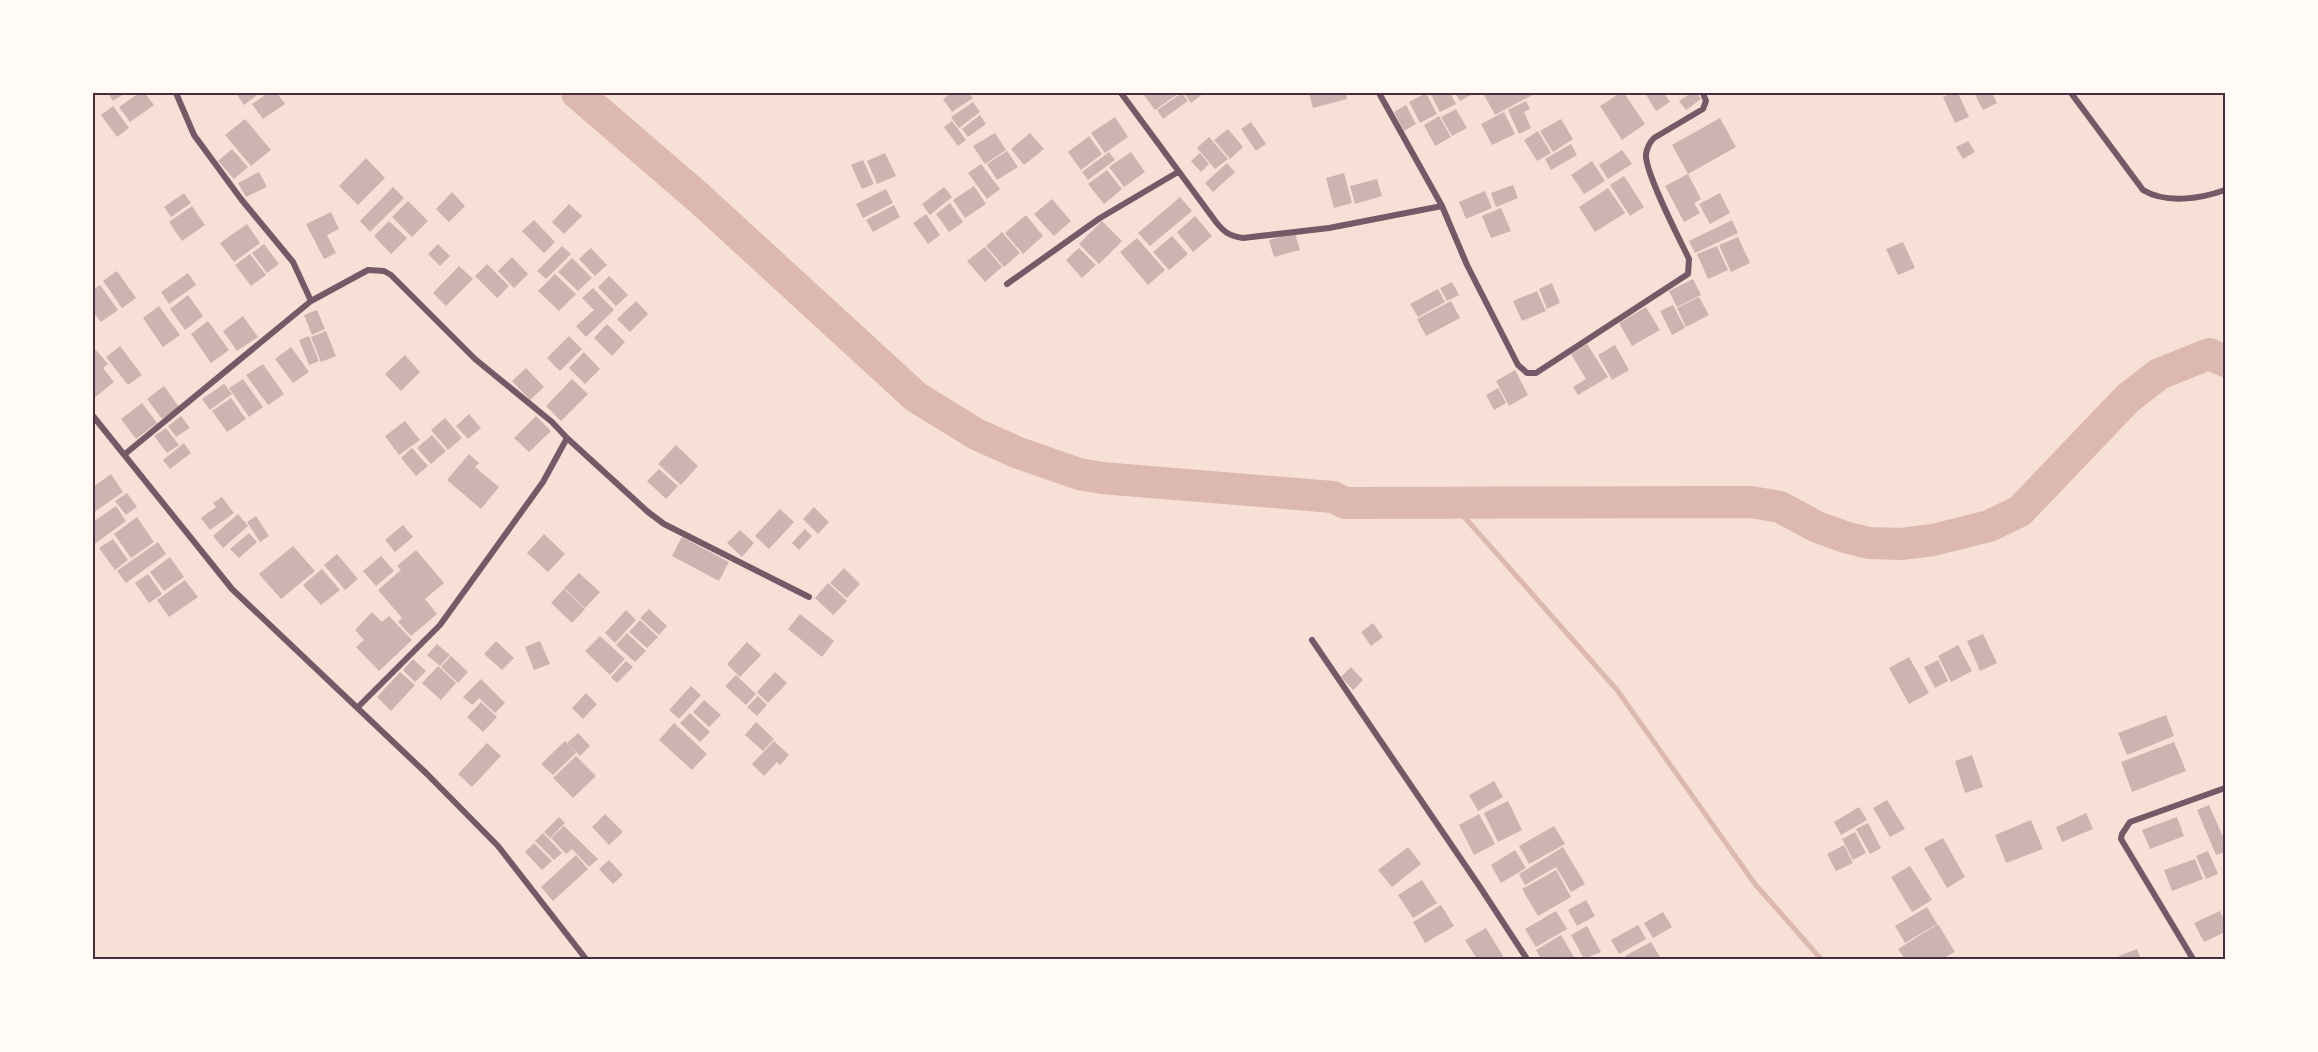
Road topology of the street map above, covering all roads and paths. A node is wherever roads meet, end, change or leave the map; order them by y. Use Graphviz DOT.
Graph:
graph roads {
  1 [pos="176,93"];
  2 [pos="1121,93"];
  3 [pos="1379,93"];
  4 [pos="1703,93"];
  5 [pos="2071,93"];
  6 [pos="1178,172"];
  7 [pos="2225,190"];
  8 [pos="1442,207"];
  9 [pos="1007,284"];
  10 [pos="311,301"];
  11 [pos="93,416"];
  12 [pos="567,438"];
  13 [pos="124,454"];
  14 [pos="809,597"];
  15 [pos="1312,640"];
  16 [pos="358,707"];
  17 [pos="2225,788"];
  18 [pos="586,959"];
  19 [pos="1527,959"];
  20 [pos="2193,959"];
  1 -- 10 [label="street"];
  2 -- 6 [label="street"];
  3 -- 8 [label="street"];
  4 -- 8 [label="street"];
  5 -- 7 [label="street"];
  6 -- 8 [label="street"];
  6 -- 9 [label="street"];
  10 -- 12 [label="street"];
  10 -- 13 [label="street"];
  11 -- 13 [label="street"];
  12 -- 14 [label="street"];
  12 -- 16 [label="street"];
  13 -- 16 [label="street"];
  15 -- 19 [label="street"];
  16 -- 18 [label="street"];
  17 -- 20 [label="street"];
}
